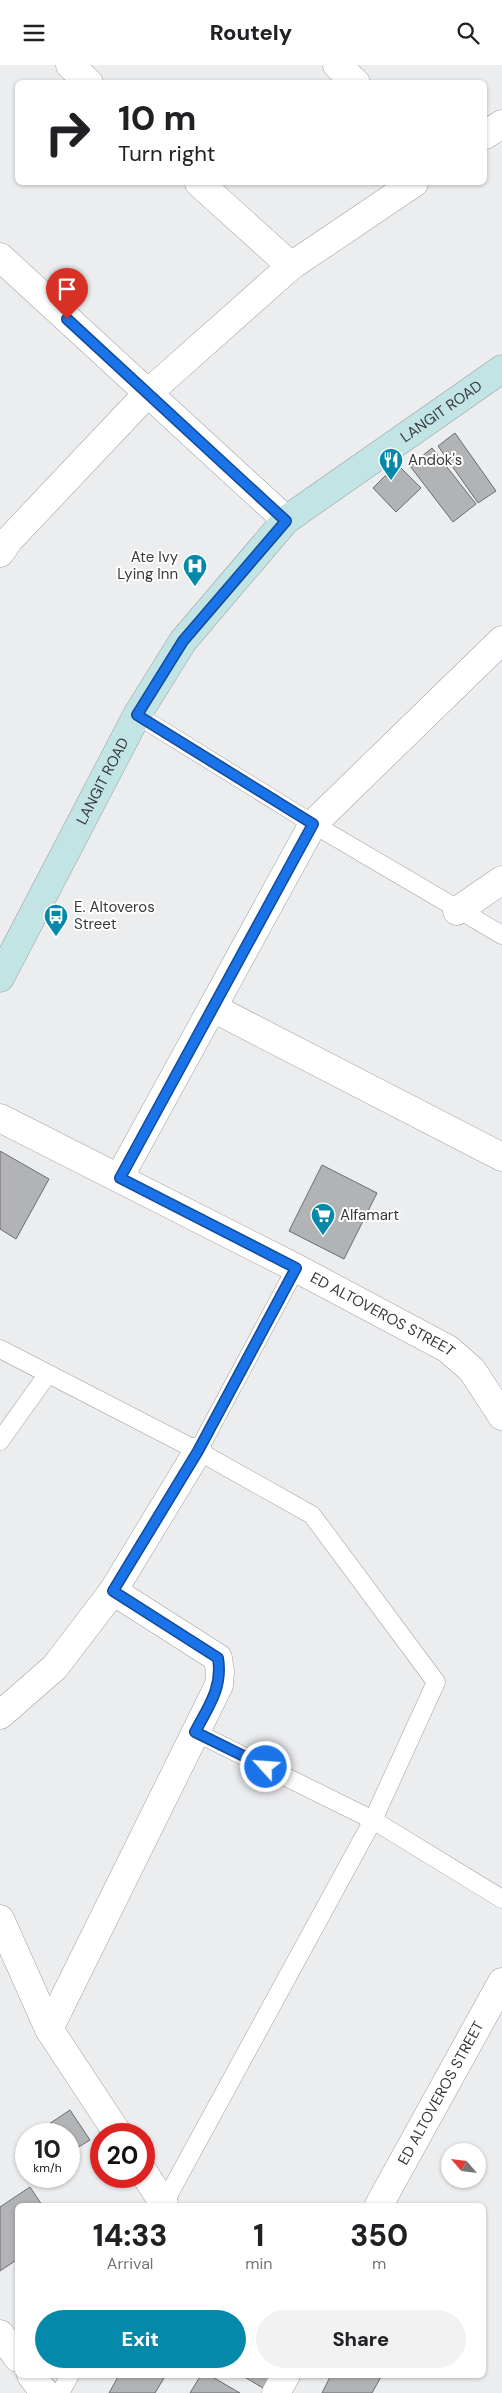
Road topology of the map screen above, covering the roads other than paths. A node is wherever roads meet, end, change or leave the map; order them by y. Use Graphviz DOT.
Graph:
graph roads {
  1 [pos="70,65"];
  2 [pos="337,65"];
  3 [pos="86,80"];
  4 [pos="353,80"];
  5 [pos="502,124"];
  6 [pos="487,134"];
  7 [pos="201,185"];
  8 [pos="411,185"];
  9 [pos="0,257"];
  10 [pos="291,266"];
  11 [pos="502,369"];
  12 [pos="147,393"];
  13 [pos="286,521"];
  14 [pos="3,542"];
  15 [pos="502,640"];
  16 [pos="137,715"];
  17 [pos="313,824"];
  18 [pos="502,880"];
  19 [pos="457,911"];
  20 [pos="502,935"];
  21 [pos="0,978"];
  22 [pos="213,1008"];
  23 [pos="0,1117"];
  24 [pos="502,1157"];
  25 [pos="120,1178"];
  26 [pos="296,1268"];
  27 [pos="0,1349"];
  28 [pos="48,1375"];
  29 [pos="502,1416"];
  30 [pos="0,1441"];
  31 [pos="198,1451"];
  32 [pos="113,1591"];
  33 [pos="0,1715"];
  34 [pos="195,1732"];
  35 [pos="373,1819"];
  36 [pos="502,1899"];
  37 [pos="0,1919"];
  38 [pos="502,1982"];
  39 [pos="49,2029"];
  40 [pos="111,2123"];
  41 [pos="154,2188"];
  42 [pos="163,2203"];
  43 [pos="165,2203"];
  44 [pos="380,2203"];
  45 [pos="33,2378"];
  46 [pos="68,2378"];
  47 [pos="284,2378"];
  48 [pos="45,2393"];
  49 [pos="60,2393"];
  50 [pos="276,2393"];
  1 -- 3 [label="street"];
  2 -- 4 [label="street"];
  5 -- 6 [label="street"];
  7 -- 10 [label="street"];
  8 -- 10 [label="street"];
  9 -- 12 [label="street"];
  10 -- 12 [label="street"];
  11 -- 13 [label="main road, LANGIT ROAD"];
  12 -- 13 [label="street"];
  12 -- 14 [label="street"];
  13 -- 16 [label="main road, LANGIT ROAD"];
  15 -- 17 [label="street"];
  16 -- 17 [label="lane"];
  16 -- 21 [label="main road, LANGIT ROAD"];
  17 -- 19 [label="lane"];
  17 -- 22 [label="street"];
  18 -- 19 [label="street"];
  19 -- 20 [label="lane"];
  22 -- 24 [label="street"];
  22 -- 25 [label="street"];
  23 -- 25 [label="street, ED ALTOVEROS STREET"];
  25 -- 26 [label="street, ED ALTOVEROS STREET"];
  26 -- 29 [label="street, ED ALTOVEROS STREET"];
  26 -- 31 [label="lane"];
  27 -- 28 [label="lane"];
  28 -- 30 [label="lane"];
  28 -- 31 [label="lane"];
  31 -- 32 [label="street"];
  31 -- 35 [label="lane"];
  32 -- 33 [label="street"];
  32 -- 34 [label="street"];
  34 -- 35 [label="lane"];
  34 -- 39 [label="street"];
  35 -- 36 [label="lane"];
  35 -- 43 [label="lane"];
  37 -- 39 [label="street"];
  38 -- 44 [label="street, ED ALTOVEROS STREET"];
  39 -- 40 [label="street"];
  41 -- 42 [label="street"];
  45 -- 48 [label="street"];
  46 -- 49 [label="lane"];
  47 -- 50 [label="street"];
}
